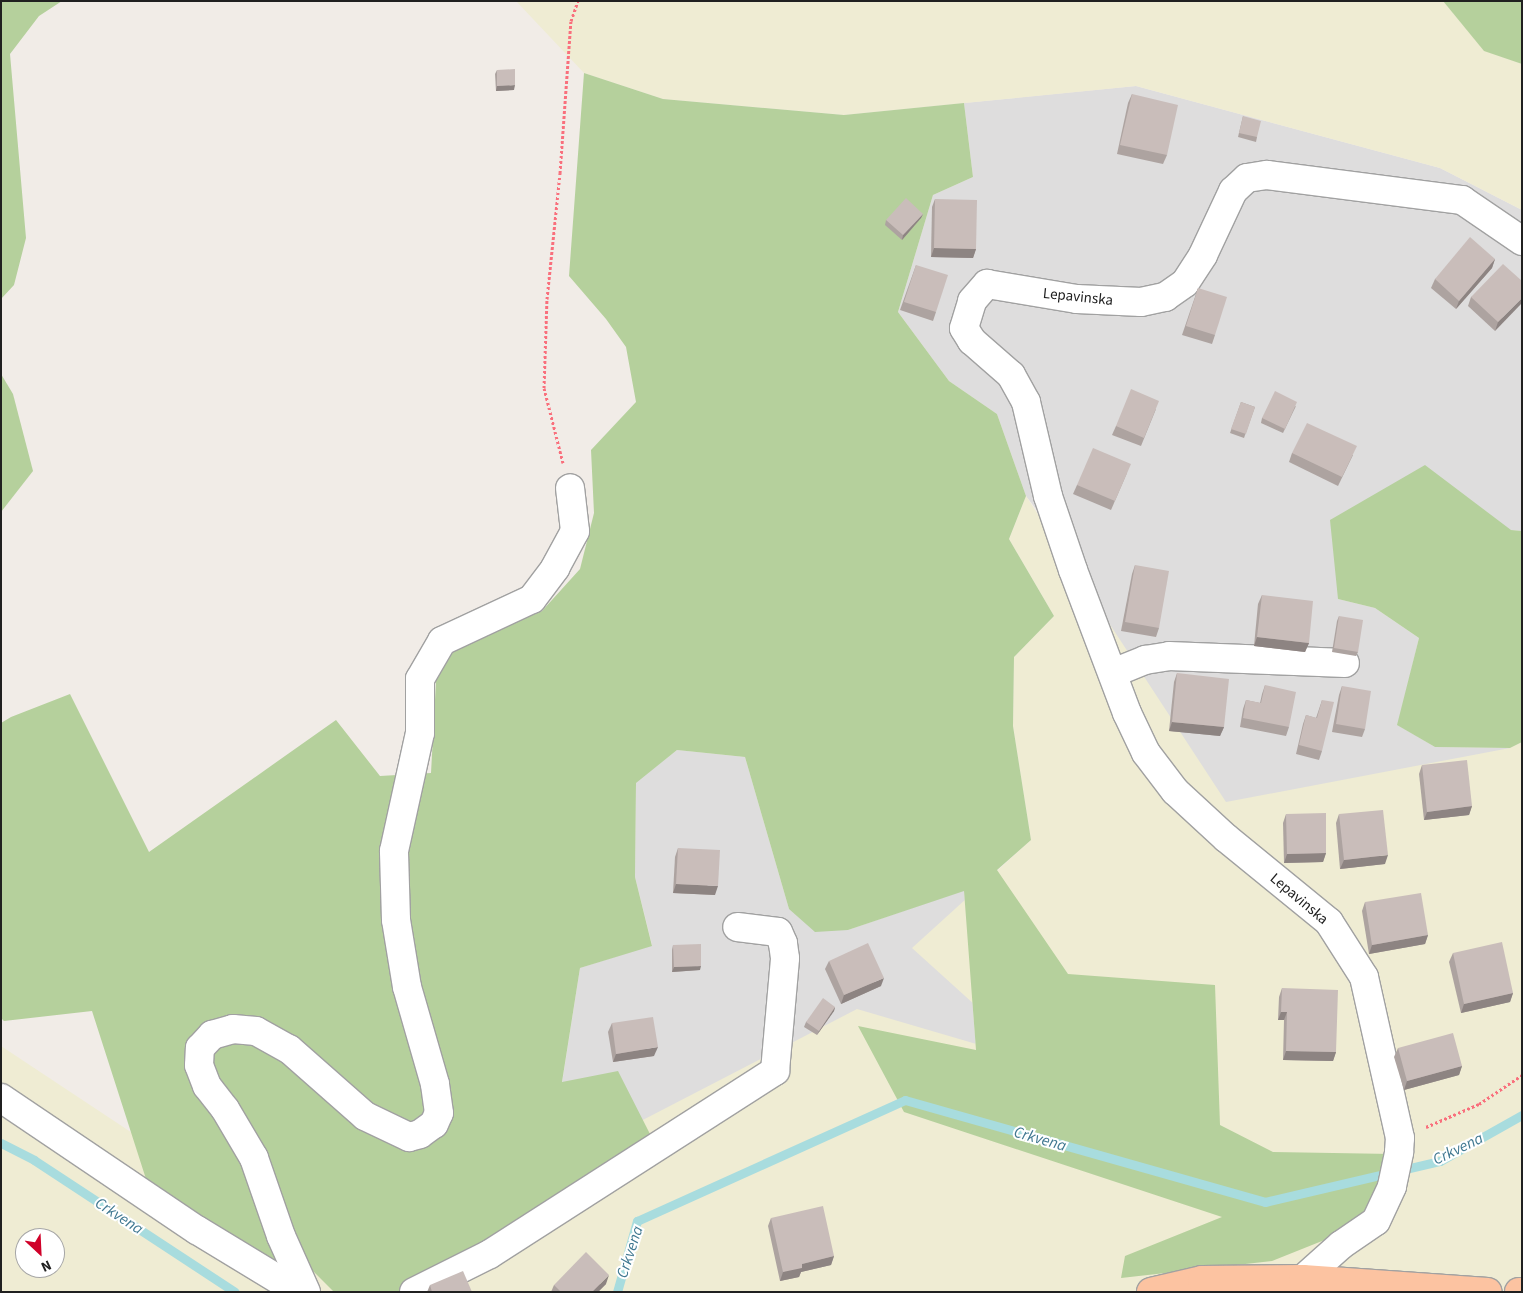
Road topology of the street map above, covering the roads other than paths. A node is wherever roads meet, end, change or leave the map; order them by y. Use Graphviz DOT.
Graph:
graph roads {
  1 [pos="1522,242"];
  2 [pos="570,488"];
  3 [pos="1344,663"];
  4 [pos="1113,673"];
  5 [pos="737,927"];
  6 [pos="1,1098"];
  7 [pos="1302,1279"];
  8 [pos="1460,1291"];
  9 [pos="299,1292"];
  10 [pos="306,1292"];
  11 [pos="414,1292"];
  12 [pos="1151,1292"];
  13 [pos="1488,1292"];
  1 -- 4 [label="street, Lepavinska"];
  2 -- 10 [label="street"];
  3 -- 4 [label="street"];
  4 -- 7 [label="street, Lepavinska"];
  5 -- 11 [label="street"];
  6 -- 9 [label="street"];
  7 -- 8 [label="main road"];
  7 -- 12 [label="main road"];
  8 -- 13 [label="main road"];
}
